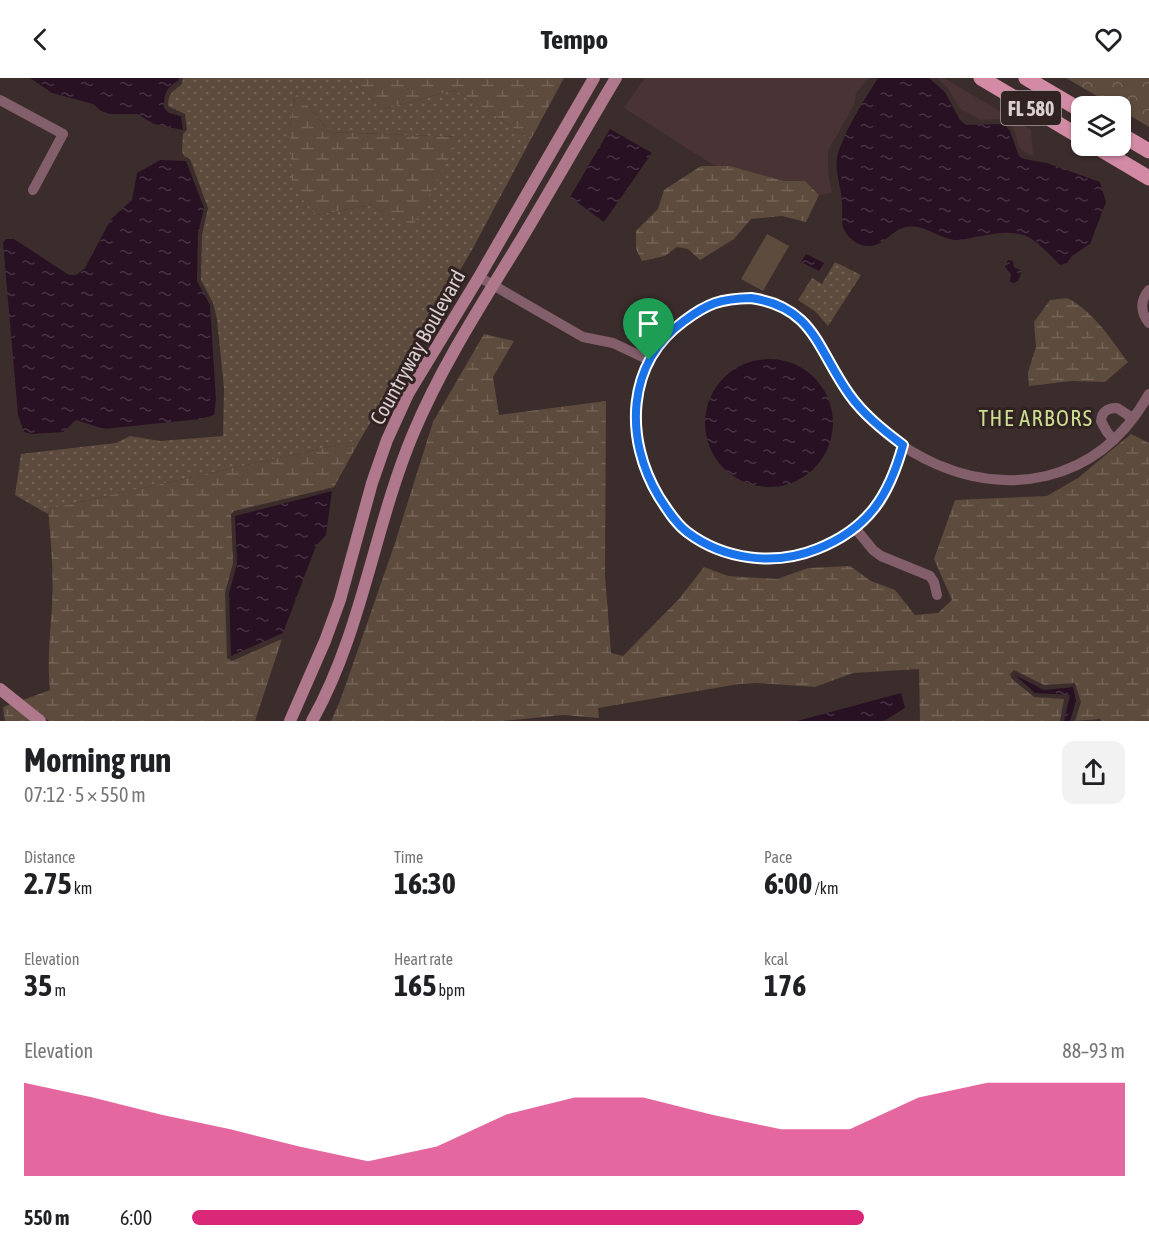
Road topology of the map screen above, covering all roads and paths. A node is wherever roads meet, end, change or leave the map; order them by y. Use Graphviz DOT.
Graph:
graph roads {
  1 [pos="594,78"];
  2 [pos="616,78"];
  3 [pos="981,78"];
  4 [pos="1026,78"];
  5 [pos="0,100"];
  6 [pos="1071,105"];
  7 [pos="1071,131"];
  8 [pos="1131,140"];
  9 [pos="1149,151"];
  10 [pos="1112,156"];
  11 [pos="1149,178"];
  12 [pos="33,190"];
  13 [pos="479,277"];
  14 [pos="493,285"];
  15 [pos="1149,290"];
  16 [pos="1149,323"];
  17 [pos="649,360"];
  18 [pos="1149,393"];
  19 [pos="1146,408"];
  20 [pos="1131,421"];
  21 [pos="1114,440"];
  22 [pos="903,445"];
  23 [pos="855,528"];
  24 [pos="348,570"];
  25 [pos="367,576"];
  26 [pos="937,595"];
  27 [pos="0,689"];
  28 [pos="40,721"];
  29 [pos="290,721"];
  30 [pos="312,721"];
  1 -- 13 [label="street, Countryway Boulevard"];
  2 -- 14 [label="street, Countryway Boulevard"];
  3 -- 7 [label="main road, FL 580"];
  4 -- 6 [label="main road, FL 580"];
  5 -- 12 [label="street"];
  8 -- 9 [label="main road"];
  10 -- 11 [label="main road"];
  13 -- 14 [label="street"];
  13 -- 24 [label="street, Countryway Boulevard"];
  14 -- 17 [label="street"];
  14 -- 25 [label="street, Countryway Boulevard"];
  15 -- 16 [label="street"];
  17 -- 22 [label="street"];
  17 -- 23 [label="street"];
  18 -- 19 [label="street"];
  19 -- 20 [label="street"];
  20 -- 21 [label="street"];
  20 -- 21 [label="street"];
  21 -- 22 [label="street"];
  22 -- 23 [label="street"];
  23 -- 26 [label="street"];
  24 -- 25 [label="street"];
  24 -- 29 [label="street, Countryway Boulevard"];
  25 -- 30 [label="street, Countryway Boulevard"];
  27 -- 28 [label="street"];
}
